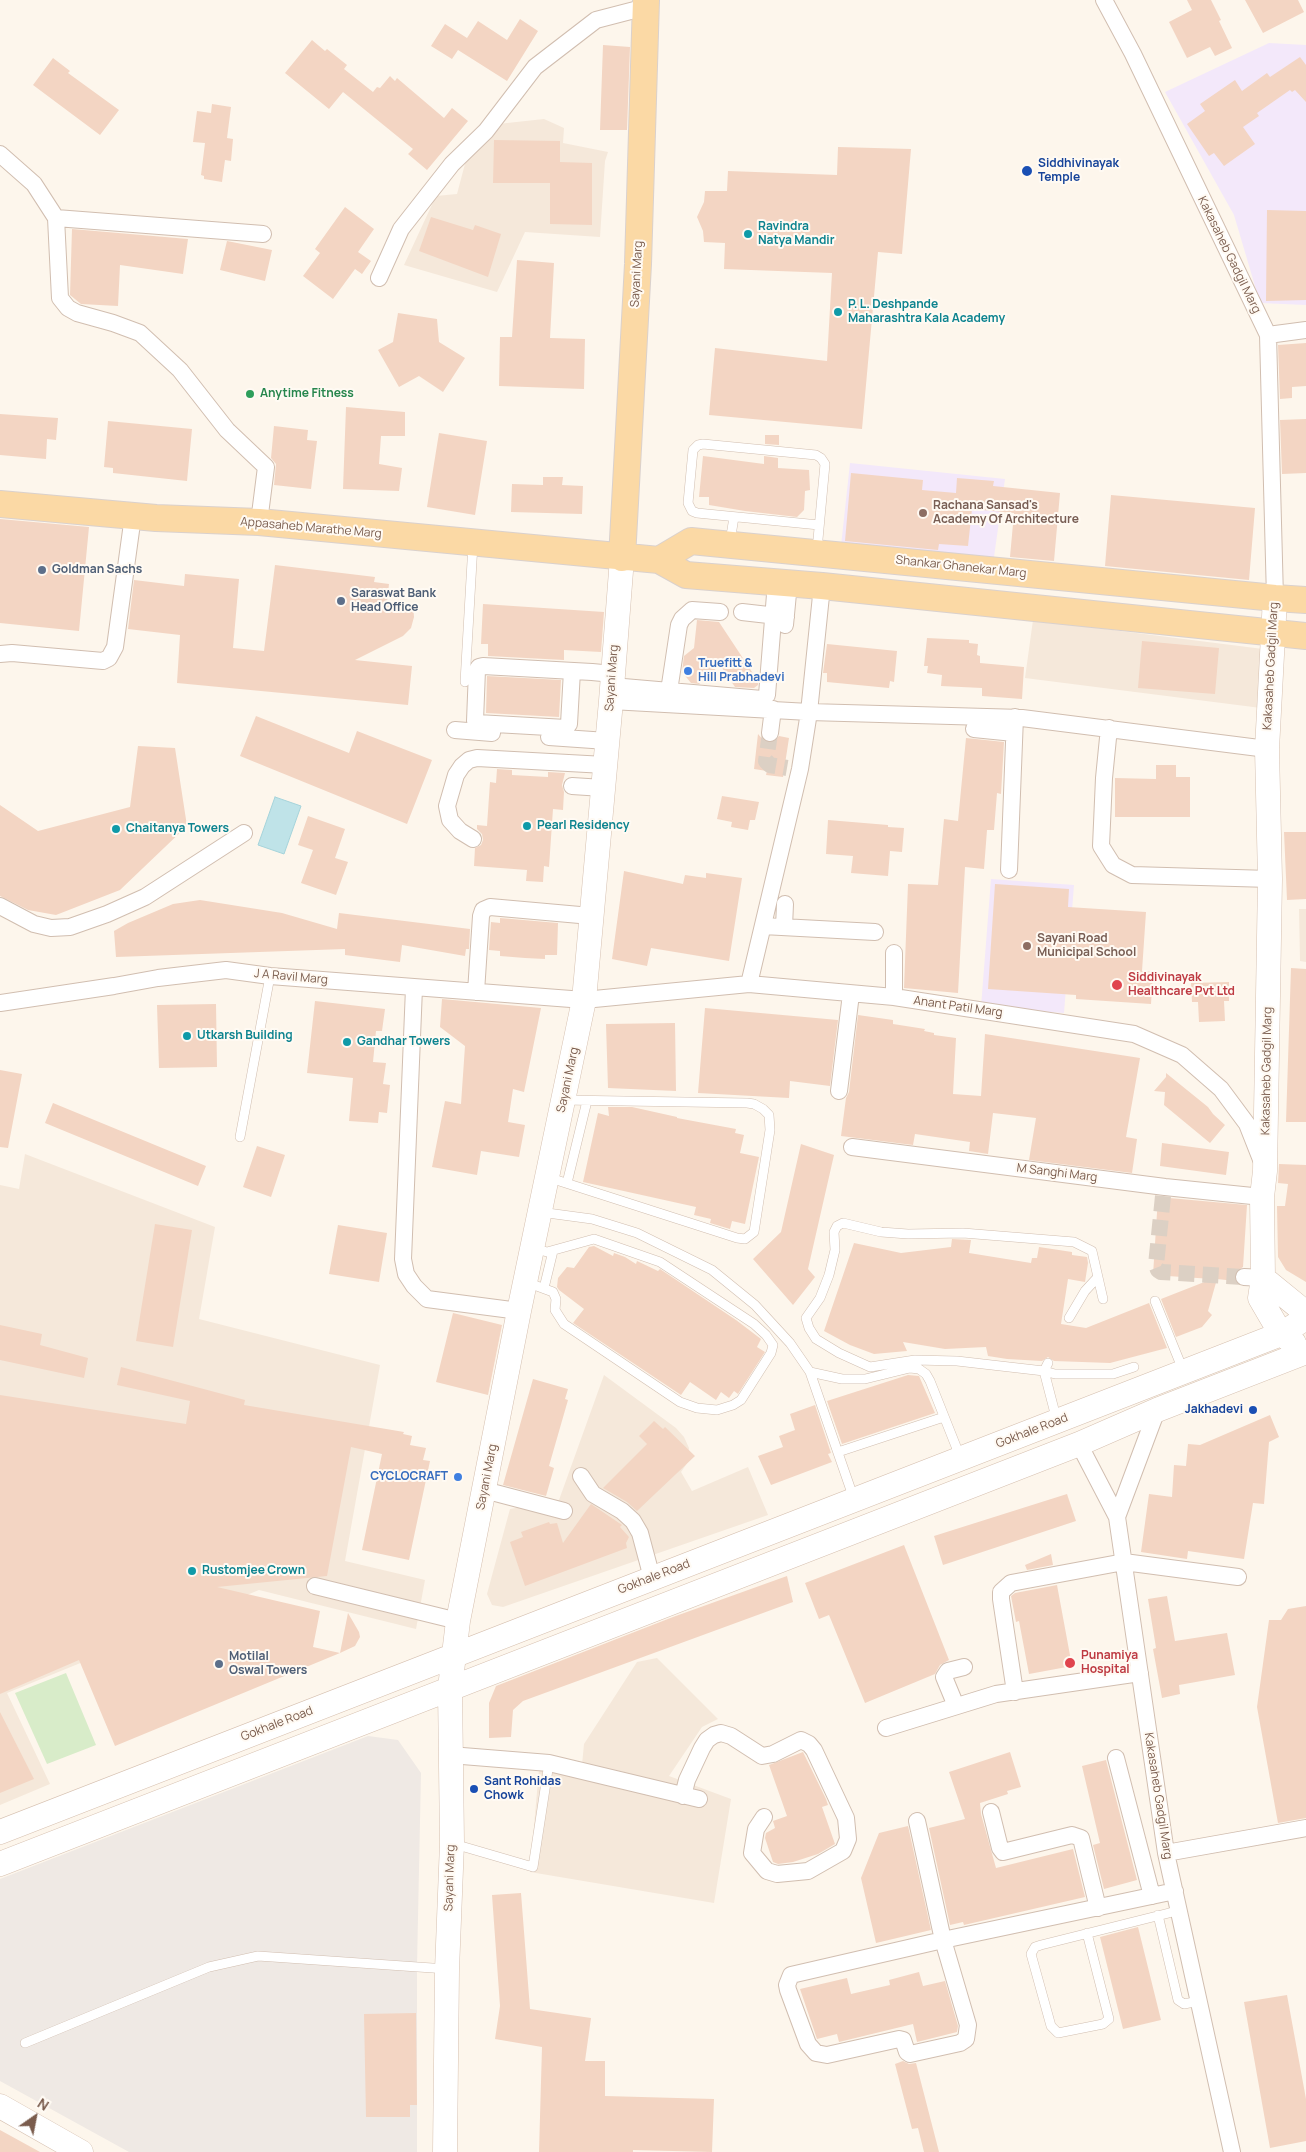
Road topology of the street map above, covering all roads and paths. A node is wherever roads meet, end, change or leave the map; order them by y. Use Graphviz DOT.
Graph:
graph roads {
  1 [pos="1104,0"];
  2 [pos="646,4"];
  3 [pos="0,154"];
  4 [pos="56,218"];
  5 [pos="263,234"];
  6 [pos="379,278"];
  7 [pos="1306,330"];
  8 [pos="1268,335"];
  9 [pos="0,504"];
  10 [pos="133,516"];
  11 [pos="734,517"];
  12 [pos="259,522"];
  13 [pos="819,525"];
  14 [pos="473,544"];
  15 [pos="730,544"];
  16 [pos="817,553"];
  17 [pos="622,558"];
  18 [pos="659,560"];
  19 [pos="782,583"];
  20 [pos="822,586"];
  21 [pos="1275,598"];
  22 [pos="1306,600"];
  23 [pos="720,612"];
  24 [pos="742,612"];
  25 [pos="781,619"];
  26 [pos="1274,634"];
  27 [pos="1306,636"];
  28 [pos="0,654"];
  29 [pos="572,671"];
  30 [pos="465,682"];
  31 [pos="612,687"];
  32 [pos="669,691"];
  33 [pos="773,709"];
  34 [pos="809,712"];
  35 [pos="1014,725"];
  36 [pos="1109,728"];
  37 [pos="455,730"];
  38 [pos="770,733"];
  39 [pos="607,741"];
  40 [pos="1267,749"];
  41 [pos="604,777"];
  42 [pos="572,786"];
  43 [pos="244,832"];
  44 [pos="473,838"];
  45 [pos="1009,870"];
  46 [pos="1270,879"];
  47 [pos="785,904"];
  48 [pos="0,906"];
  49 [pos="591,916"];
  50 [pos="763,926"];
  51 [pos="784,927"];
  52 [pos="874,932"];
  53 [pos="894,953"];
  54 [pos="270,976"];
  55 [pos="750,984"];
  56 [pos="414,988"];
  57 [pos="476,992"];
  58 [pos="851,994"];
  59 [pos="894,998"];
  60 [pos="584,1000"];
  61 [pos="0,1003"];
  62 [pos="839,1091"];
  63 [pos="563,1100"];
  64 [pos="587,1101"];
  65 [pos="240,1137"];
  66 [pos="852,1146"];
  67 [pos="1265,1171"];
  68 [pos="557,1180"];
  69 [pos="1262,1197"];
  70 [pos="540,1212"];
  71 [pos="542,1249"];
  72 [pos="1097,1278"];
  73 [pos="1254,1278"];
  74 [pos="535,1285"];
  75 [pos="1103,1299"];
  76 [pos="1155,1301"];
  77 [pos="519,1311"];
  78 [pos="1306,1313"];
  79 [pos="1070,1318"];
  80 [pos="1306,1318"];
  81 [pos="1281,1334"];
  82 [pos="1306,1351"];
  83 [pos="1046,1367"];
  84 [pos="1134,1367"];
  85 [pos="810,1372"];
  86 [pos="1184,1372"];
  87 [pos="1157,1410"];
  88 [pos="944,1417"];
  89 [pos="1058,1421"];
  90 [pos="1079,1444"];
  91 [pos="838,1452"];
  92 [pos="961,1459"];
  93 [pos="581,1476"];
  94 [pos="484,1490"];
  95 [pos="854,1500"];
  96 [pos="564,1511"];
  97 [pos="1117,1517"];
  98 [pos="1124,1562"];
  99 [pos="1238,1577"];
  100 [pos="652,1578"];
  101 [pos="315,1586"];
  102 [pos="458,1621"];
  103 [pos="455,1655"];
  104 [pos="964,1667"];
  105 [pos="1140,1674"];
  106 [pos="450,1688"];
  107 [pos="1015,1692"];
  108 [pos="956,1706"];
  109 [pos="886,1728"];
  110 [pos="450,1755"];
  111 [pos="1116,1758"];
  112 [pos="549,1763"];
  113 [pos="683,1796"];
  114 [pos="699,1799"];
  115 [pos="991,1812"];
  116 [pos="764,1817"];
  117 [pos="918,1821"];
  118 [pos="1306,1828"];
  119 [pos="0,1832"];
  120 [pos="452,1843"];
  121 [pos="1166,1852"];
  122 [pos="0,1864"];
  123 [pos="1175,1891"];
  124 [pos="1152,1896"];
  125 [pos="1098,1908"];
  126 [pos="1179,1910"];
  127 [pos="1158,1915"];
  128 [pos="1087,1933"];
  129 [pos="943,1940"];
  130 [pos="447,1970"];
  131 [pos="1199,2001"];
  132 [pos="25,2043"];
  133 [pos="0,2106"];
  134 [pos="81,2152"];
  135 [pos="445,2152"];
  136 [pos="1232,2152"];
  1 -- 8 [label="street, Kakasaheb Gadgil Marg"];
  2 -- 6 [label="street"];
  2 -- 17 [label="main road, Sayani Marg"];
  3 -- 4 [label="street"];
  4 -- 5 [label="street"];
  4 -- 12 [label="street"];
  7 -- 8 [label="street"];
  8 -- 21 [label="street, Kakasaheb Gadgil Marg"];
  9 -- 10 [label="main road, Appasaheb Marathe Marg"];
  10 -- 12 [label="main road, Appasaheb Marathe Marg"];
  10 -- 28 [label="street"];
  11 -- 13 [label="lane"];
  11 -- 13 [label="lane"];
  11 -- 15 [label="lane"];
  12 -- 14 [label="main road, Appasaheb Marathe Marg"];
  13 -- 16 [label="lane"];
  14 -- 17 [label="main road, Appasaheb Marathe Marg"];
  14 -- 30 [label="lane"];
  15 -- 16 [label="main road, Shankar Ghanekar Marg"];
  15 -- 18 [label="main road, Shankar Ghanekar Marg"];
  16 -- 21 [label="main road, Shankar Ghanekar Marg"];
  17 -- 18 [label="main road"];
  17 -- 31 [label="main road, Sayani Marg"];
  18 -- 19 [label="main road"];
  19 -- 20 [label="main road"];
  19 -- 25 [label="street"];
  20 -- 26 [label="main road"];
  20 -- 34 [label="street"];
  21 -- 22 [label="main road, Shankar Ghanekar Marg"];
  21 -- 26 [label="main road, Kakasaheb Gadgil Marg"];
  23 -- 32 [label="street"];
  24 -- 25 [label="street"];
  25 -- 32 [label="street"];
  26 -- 27 [label="main road"];
  26 -- 40 [label="main road, Kakasaheb Gadgil Marg"];
  29 -- 29 [label="street"];
  29 -- 31 [label="street"];
  31 -- 32 [label="street"];
  31 -- 33 [label="street"];
  31 -- 39 [label="main road, Sayani Marg"];
  33 -- 34 [label="street"];
  33 -- 38 [label="street"];
  34 -- 35 [label="street"];
  34 -- 50 [label="street"];
  35 -- 36 [label="street"];
  35 -- 45 [label="street"];
  36 -- 40 [label="street"];
  36 -- 46 [label="street"];
  37 -- 39 [label="street"];
  39 -- 41 [label="main road, Sayani Marg"];
  40 -- 46 [label="main road, Kakasaheb Gadgil Marg"];
  41 -- 42 [label="street"];
  41 -- 44 [label="street"];
  41 -- 49 [label="main road, Sayani Marg"];
  43 -- 48 [label="street"];
  46 -- 67 [label="main road, Kakasaheb Gadgil Marg"];
  47 -- 51 [label="street"];
  49 -- 57 [label="street"];
  49 -- 60 [label="main road, Sayani Marg"];
  50 -- 51 [label="street"];
  50 -- 55 [label="street"];
  51 -- 52 [label="street"];
  53 -- 59 [label="street"];
  54 -- 56 [label="street, J A Ravil Marg"];
  54 -- 61 [label="street, J A Ravil Marg"];
  54 -- 65 [label="lane"];
  55 -- 58 [label="street, Anant Patil Marg"];
  55 -- 60 [label="street, Anant Patil Marg"];
  56 -- 57 [label="street, J A Ravil Marg"];
  56 -- 77 [label="street"];
  57 -- 60 [label="street, J A Ravil Marg"];
  58 -- 59 [label="street, Anant Patil Marg"];
  58 -- 62 [label="street"];
  59 -- 67 [label="street, Anant Patil Marg"];
  60 -- 63 [label="main road, Sayani Marg"];
  63 -- 64 [label="lane"];
  63 -- 68 [label="main road, Sayani Marg"];
  64 -- 68 [label="lane"];
  64 -- 68 [label="lane"];
  66 -- 69 [label="street, M Sanghi Marg"];
  67 -- 69 [label="main road, Kakasaheb Gadgil Marg"];
  68 -- 70 [label="main road, Sayani Marg"];
  69 -- 73 [label="main road, Kakasaheb Gadgil Marg"];
  70 -- 71 [label="main road, Sayani Marg"];
  70 -- 85 [label="lane"];
  71 -- 74 [label="main road, Sayani Marg"];
  71 -- 74 [label="lane"];
  72 -- 75 [label="lane"];
  72 -- 79 [label="lane"];
  72 -- 83 [label="lane"];
  73 -- 78 [label="main road"];
  73 -- 81 [label="main road, Kakasaheb Gadgil Marg"];
  74 -- 77 [label="main road, Sayani Marg"];
  76 -- 86 [label="lane"];
  77 -- 94 [label="main road, Sayani Marg"];
  80 -- 81 [label="main road, Gokhale Road"];
  81 -- 82 [label="main road, Kakasaheb Gadgil Marg"];
  81 -- 86 [label="main road, Gokhale Road"];
  82 -- 87 [label="main road"];
  83 -- 84 [label="lane"];
  83 -- 89 [label="lane"];
  85 -- 88 [label="lane"];
  85 -- 91 [label="lane"];
  86 -- 89 [label="main road, Gokhale Road"];
  87 -- 90 [label="main road"];
  87 -- 97 [label="street"];
  88 -- 91 [label="lane"];
  88 -- 92 [label="lane"];
  89 -- 92 [label="main road, Gokhale Road"];
  90 -- 97 [label="street, Kakasaheb Gadgil Marg"];
  90 -- 106 [label="main road"];
  91 -- 95 [label="lane"];
  92 -- 95 [label="main road, Gokhale Road"];
  93 -- 100 [label="street"];
  94 -- 96 [label="street"];
  94 -- 102 [label="main road, Sayani Marg"];
  95 -- 100 [label="main road, Gokhale Road"];
  97 -- 98 [label="street, Kakasaheb Gadgil Marg"];
  98 -- 99 [label="street"];
  98 -- 105 [label="street, Kakasaheb Gadgil Marg"];
  98 -- 107 [label="street"];
  100 -- 103 [label="main road, Gokhale Road"];
  101 -- 102 [label="street"];
  102 -- 103 [label="main road, Sayani Marg"];
  103 -- 106 [label="main road, Sayani Marg"];
  103 -- 119 [label="main road, Gokhale Road"];
  104 -- 108 [label="street"];
  105 -- 107 [label="street"];
  105 -- 121 [label="street, Kakasaheb Gadgil Marg"];
  106 -- 110 [label="main road, Sayani Marg"];
  106 -- 122 [label="main road"];
  107 -- 108 [label="street"];
  108 -- 109 [label="street"];
  110 -- 112 [label="street"];
  110 -- 120 [label="main road, Sayani Marg"];
  111 -- 124 [label="street"];
  112 -- 113 [label="street"];
  112 -- 120 [label="lane"];
  113 -- 114 [label="street"];
  113 -- 116 [label="street"];
  115 -- 125 [label="street"];
  117 -- 129 [label="street"];
  118 -- 121 [label="street"];
  120 -- 130 [label="main road, Sayani Marg"];
  121 -- 123 [label="street, Kakasaheb Gadgil Marg"];
  123 -- 124 [label="street"];
  123 -- 126 [label="street, Kakasaheb Gadgil Marg"];
  124 -- 125 [label="street"];
  125 -- 129 [label="street"];
  126 -- 127 [label="lane"];
  126 -- 131 [label="street, Kakasaheb Gadgil Marg"];
  127 -- 128 [label="lane"];
  127 -- 131 [label="lane"];
  128 -- 128 [label="lane"];
  129 -- 129 [label="street"];
  130 -- 132 [label="lane"];
  130 -- 135 [label="main road, Sayani Marg"];
  131 -- 136 [label="street, Kakasaheb Gadgil Marg"];
  133 -- 134 [label="main road"];
}
